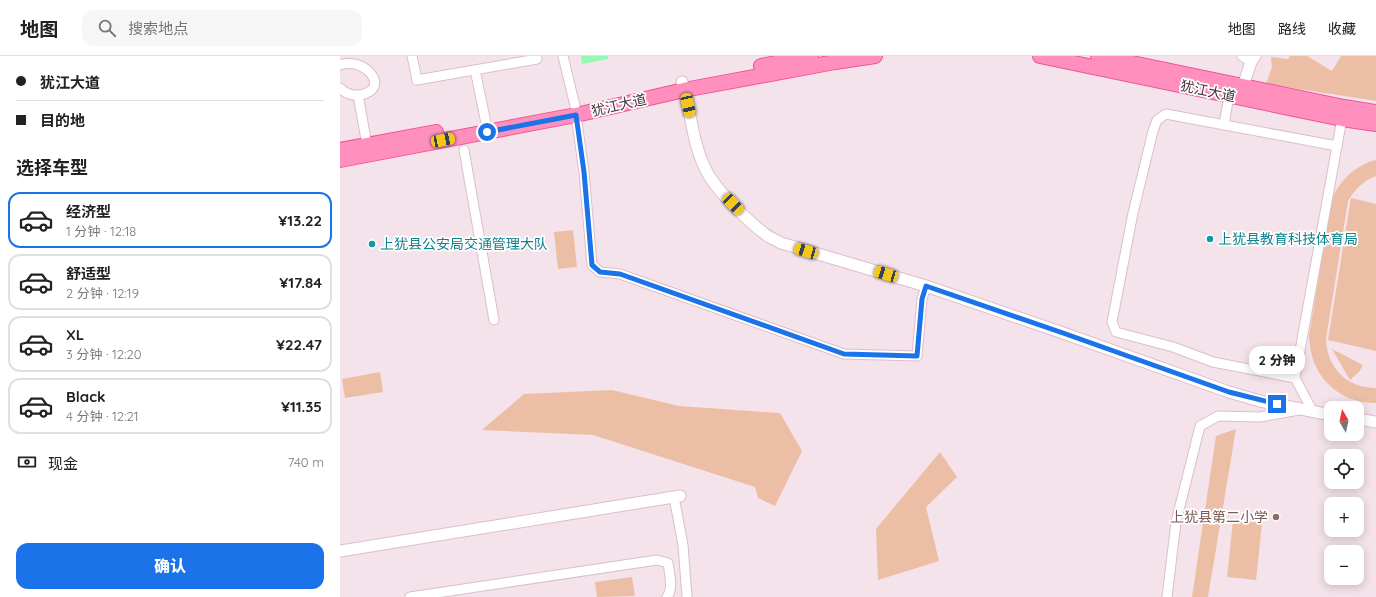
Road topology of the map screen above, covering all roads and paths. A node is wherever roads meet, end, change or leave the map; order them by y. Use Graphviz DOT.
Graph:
graph roads {
  1 [pos="412,56"];
  2 [pos="536,56"];
  3 [pos="564,56"];
  4 [pos="811,56"];
  5 [pos="875,56"];
  6 [pos="1040,56"];
  7 [pos="1098,56"];
  8 [pos="1249,58"];
  9 [pos="340,65"];
  10 [pos="475,70"];
  11 [pos="683,86"];
  12 [pos="1243,86"];
  13 [pos="340,88"];
  14 [pos="358,95"];
  15 [pos="1229,95"];
  16 [pos="575,110"];
  17 [pos="1376,112"];
  18 [pos="1342,119"];
  19 [pos="486,122"];
  20 [pos="1376,124"];
  21 [pos="1224,125"];
  22 [pos="367,144"];
  23 [pos="1337,146"];
  24 [pos="340,150"];
  25 [pos="464,150"];
  26 [pos="340,160"];
  27 [pos="926,286"];
  28 [pos="494,320"];
  29 [pos="1295,378"];
  30 [pos="1300,410"];
  31 [pos="1313,412"];
  32 [pos="1324,414"];
  33 [pos="1364,420"];
  34 [pos="1376,422"];
  35 [pos="677,497"];
  36 [pos="340,551"];
  37 [pos="410,597"];
  38 [pos="667,597"];
  39 [pos="687,597"];
  40 [pos="1167,597"];
  1 -- 10 [label="street"];
  2 -- 10 [label="street"];
  3 -- 16 [label="street"];
  4 -- 11 [label="main road, 犹江大道"];
  5 -- 11 [label="main road, 犹江大道"];
  6 -- 15 [label="main road, 犹江大道"];
  7 -- 12 [label="main road, 犹江大道"];
  8 -- 12 [label="street"];
  9 -- 14 [label="street"];
  10 -- 19 [label="street"];
  11 -- 16 [label="main road, 犹江大道"];
  11 -- 27 [label="street"];
  12 -- 17 [label="main road, 犹江大道"];
  13 -- 14 [label="street"];
  14 -- 22 [label="street"];
  15 -- 18 [label="main road, 犹江大道"];
  15 -- 21 [label="street"];
  16 -- 19 [label="main road, 犹江大道"];
  16 -- 26 [label="main road, 犹江大道"];
  16 -- 27 [label="street"];
  18 -- 20 [label="main road, 犹江大道"];
  18 -- 23 [label="street"];
  19 -- 22 [label="main road, 犹江大道"];
  21 -- 23 [label="street"];
  21 -- 29 [label="street"];
  22 -- 24 [label="main road, 犹江大道"];
  23 -- 29 [label="street"];
  25 -- 28 [label="street"];
  27 -- 30 [label="street"];
  29 -- 31 [label="street"];
  30 -- 31 [label="street"];
  30 -- 40 [label="street"];
  31 -- 32 [label="street"];
  33 -- 34 [label="street"];
  35 -- 36 [label="street"];
  35 -- 39 [label="street"];
  37 -- 38 [label="street"];
}
